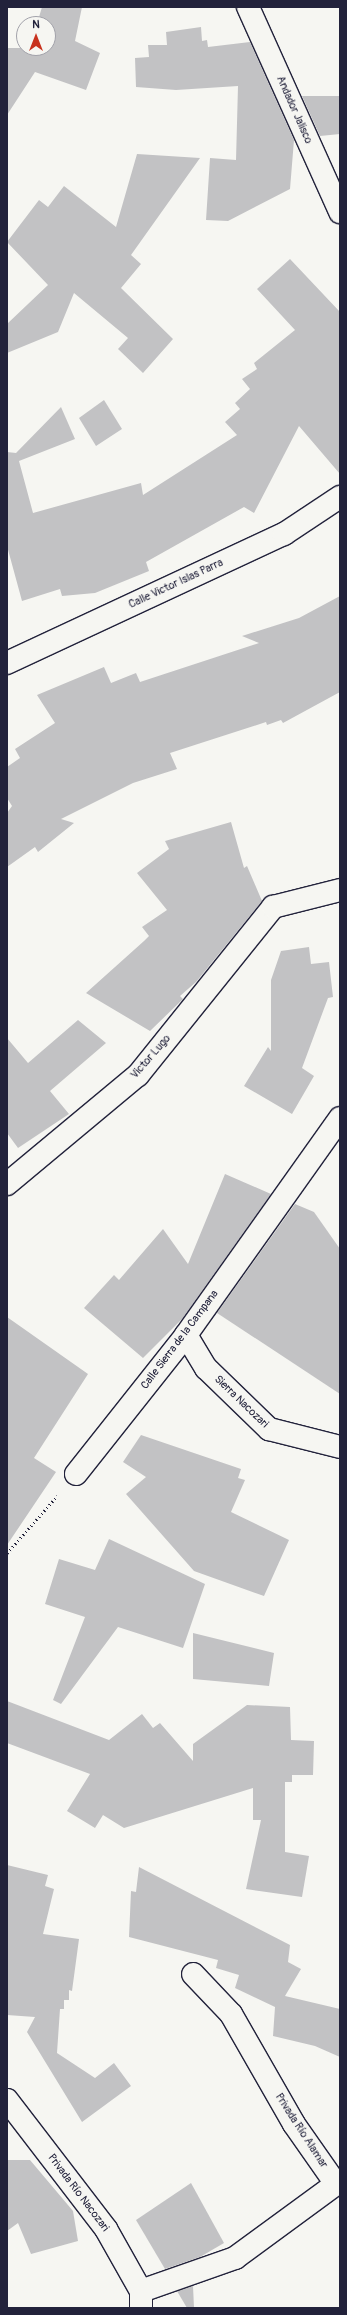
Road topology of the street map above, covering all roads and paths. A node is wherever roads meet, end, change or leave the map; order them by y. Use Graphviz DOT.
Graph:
graph roads {
  1 [pos="248,7"];
  2 [pos="340,212"];
  3 [pos="340,496"];
  4 [pos="7,663"];
  5 [pos="340,890"];
  6 [pos="340,1118"];
  7 [pos="7,1184"];
  8 [pos="186,1335"];
  9 [pos="340,1447"];
  10 [pos="76,1474"];
  11 [pos="7,1553"];
  12 [pos="194,1974"];
  13 [pos="7,2100"];
  14 [pos="141,2300"];
  1 -- 2 [label="street, Andador Jalisco"];
  3 -- 4 [label="street, Calle Victor Islas Parra"];
  5 -- 7 [label="street, Victor Lugo"];
  6 -- 8 [label="street, Calle Sierra de la Campana"];
  8 -- 9 [label="street, Sierra Nacozari"];
  8 -- 10 [label="street, Calle Sierra de la Campana"];
  10 -- 11 [label="path"];
  12 -- 14 [label="street, Privada Río Alamar"];
  13 -- 14 [label="street, Privada Río Nacozari"];
}
